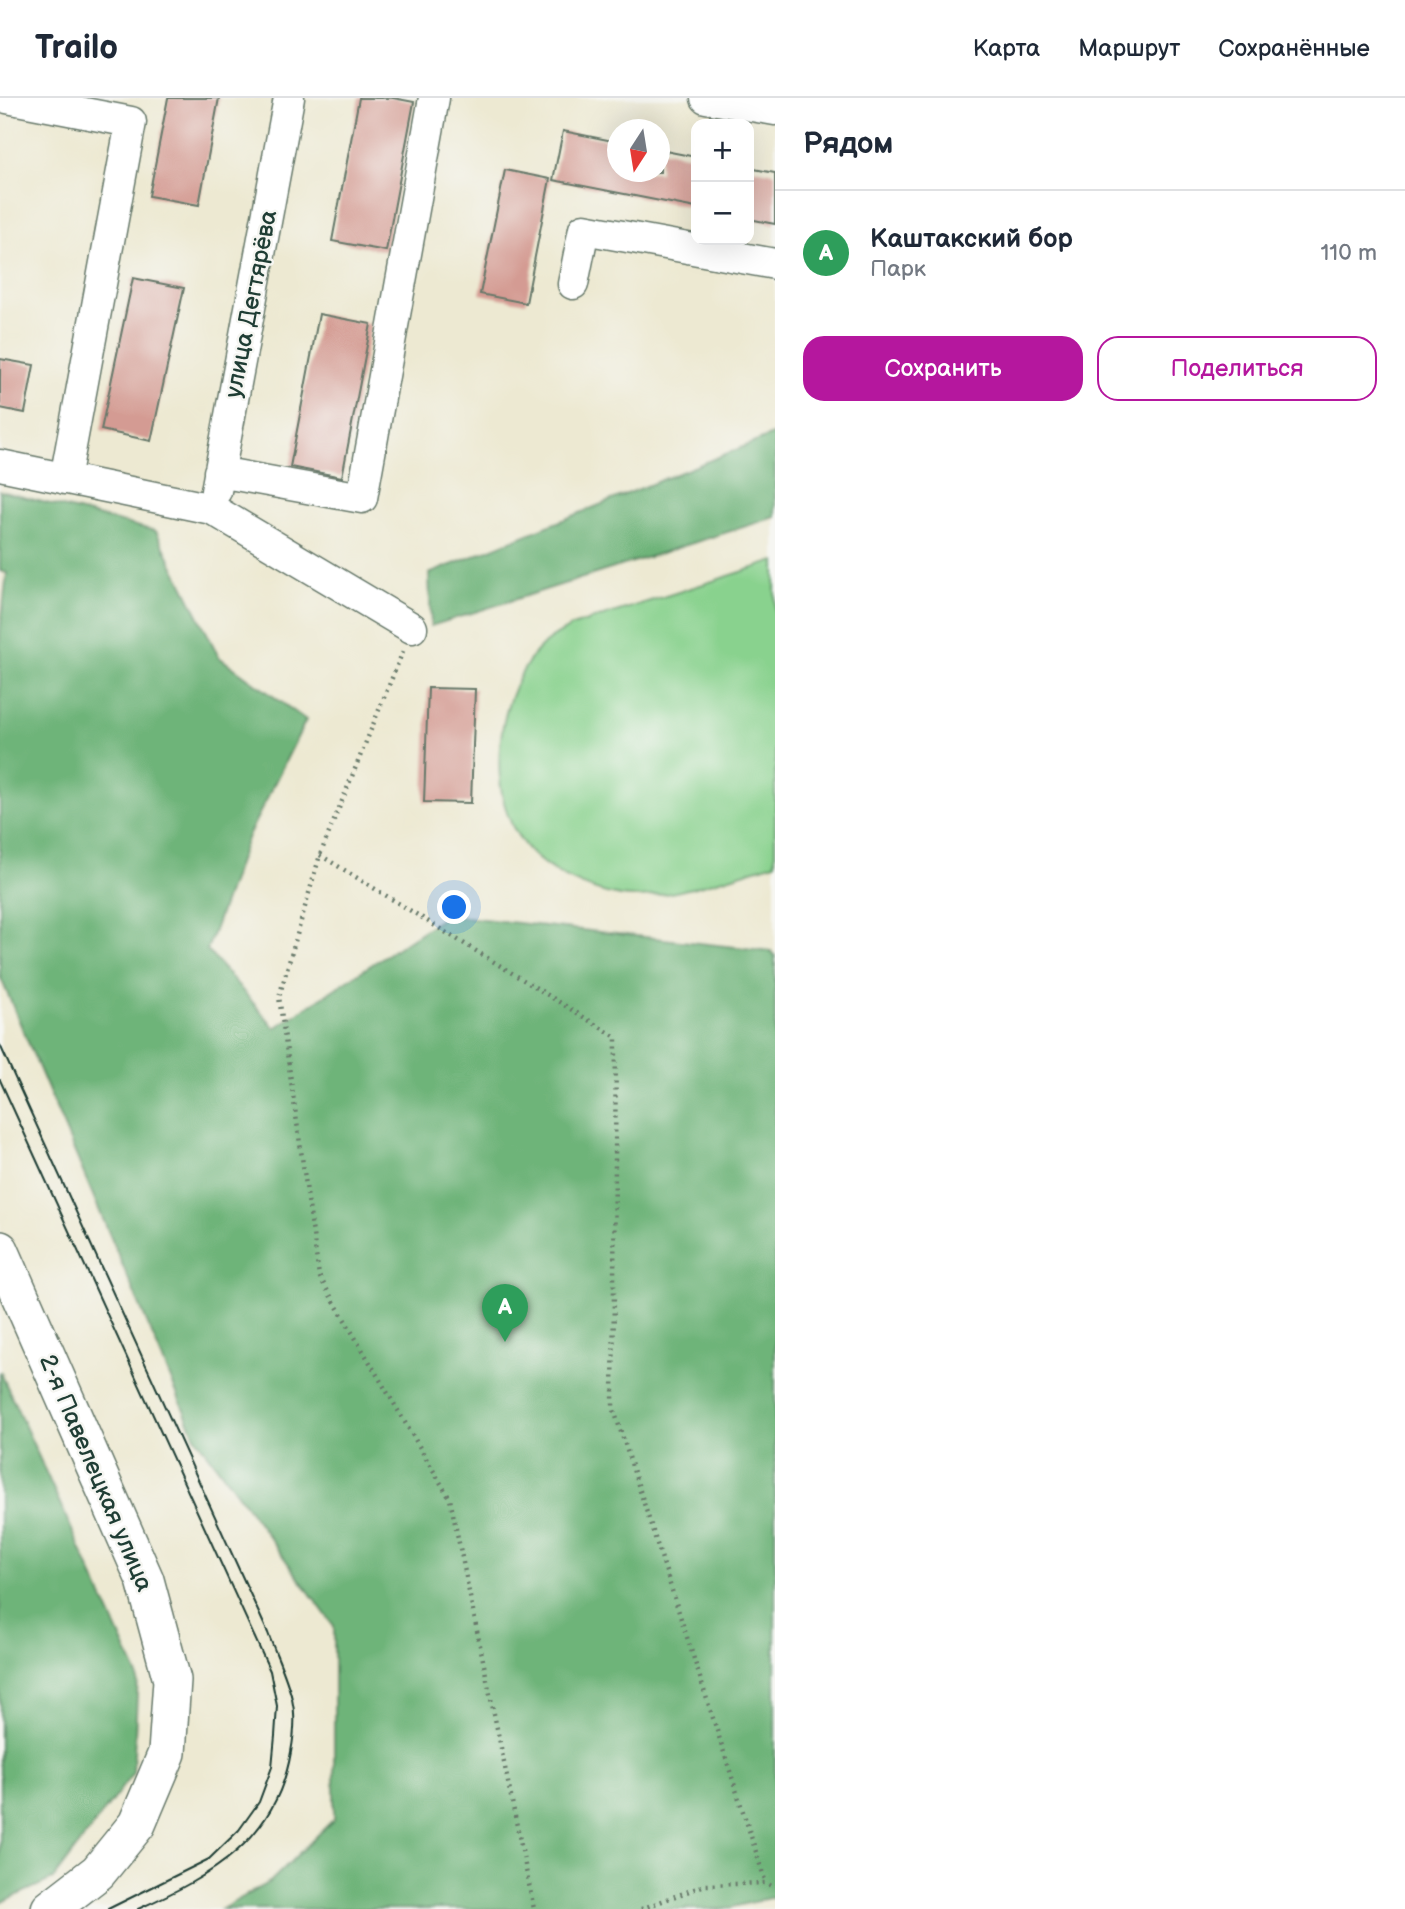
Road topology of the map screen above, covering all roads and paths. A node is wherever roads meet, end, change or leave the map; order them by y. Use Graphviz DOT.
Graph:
graph roads {
  1 [pos="7,98"];
  2 [pos="289,98"];
  3 [pos="434,98"];
  4 [pos="706,98"];
  5 [pos="775,110"];
  6 [pos="775,264"];
  7 [pos="573,284"];
  8 [pos="0,465"];
  9 [pos="219,472"];
  10 [pos="65,478"];
  11 [pos="212,509"];
  12 [pos="412,628"];
  13 [pos="320,855"];
  14 [pos="0,1250"];
  15 [pos="766,1883"];
  16 [pos="775,1888"];
  17 [pos="50,1909"];
  18 [pos="534,1909"];
  19 [pos="641,1909"];
  1 -- 10 [label="street"];
  2 -- 9 [label="street, улица Дегтярёва"];
  3 -- 9 [label="street"];
  4 -- 5 [label="street"];
  6 -- 7 [label="street"];
  8 -- 10 [label="street"];
  9 -- 11 [label="street, улица Дегтярёва"];
  10 -- 11 [label="street"];
  11 -- 12 [label="street"];
  12 -- 13 [label="path"];
  13 -- 15 [label="path"];
  13 -- 18 [label="path"];
  14 -- 17 [label="main road, 2-я Павелецкая улица"];
  15 -- 16 [label="path"];
  15 -- 19 [label="path"];
}
